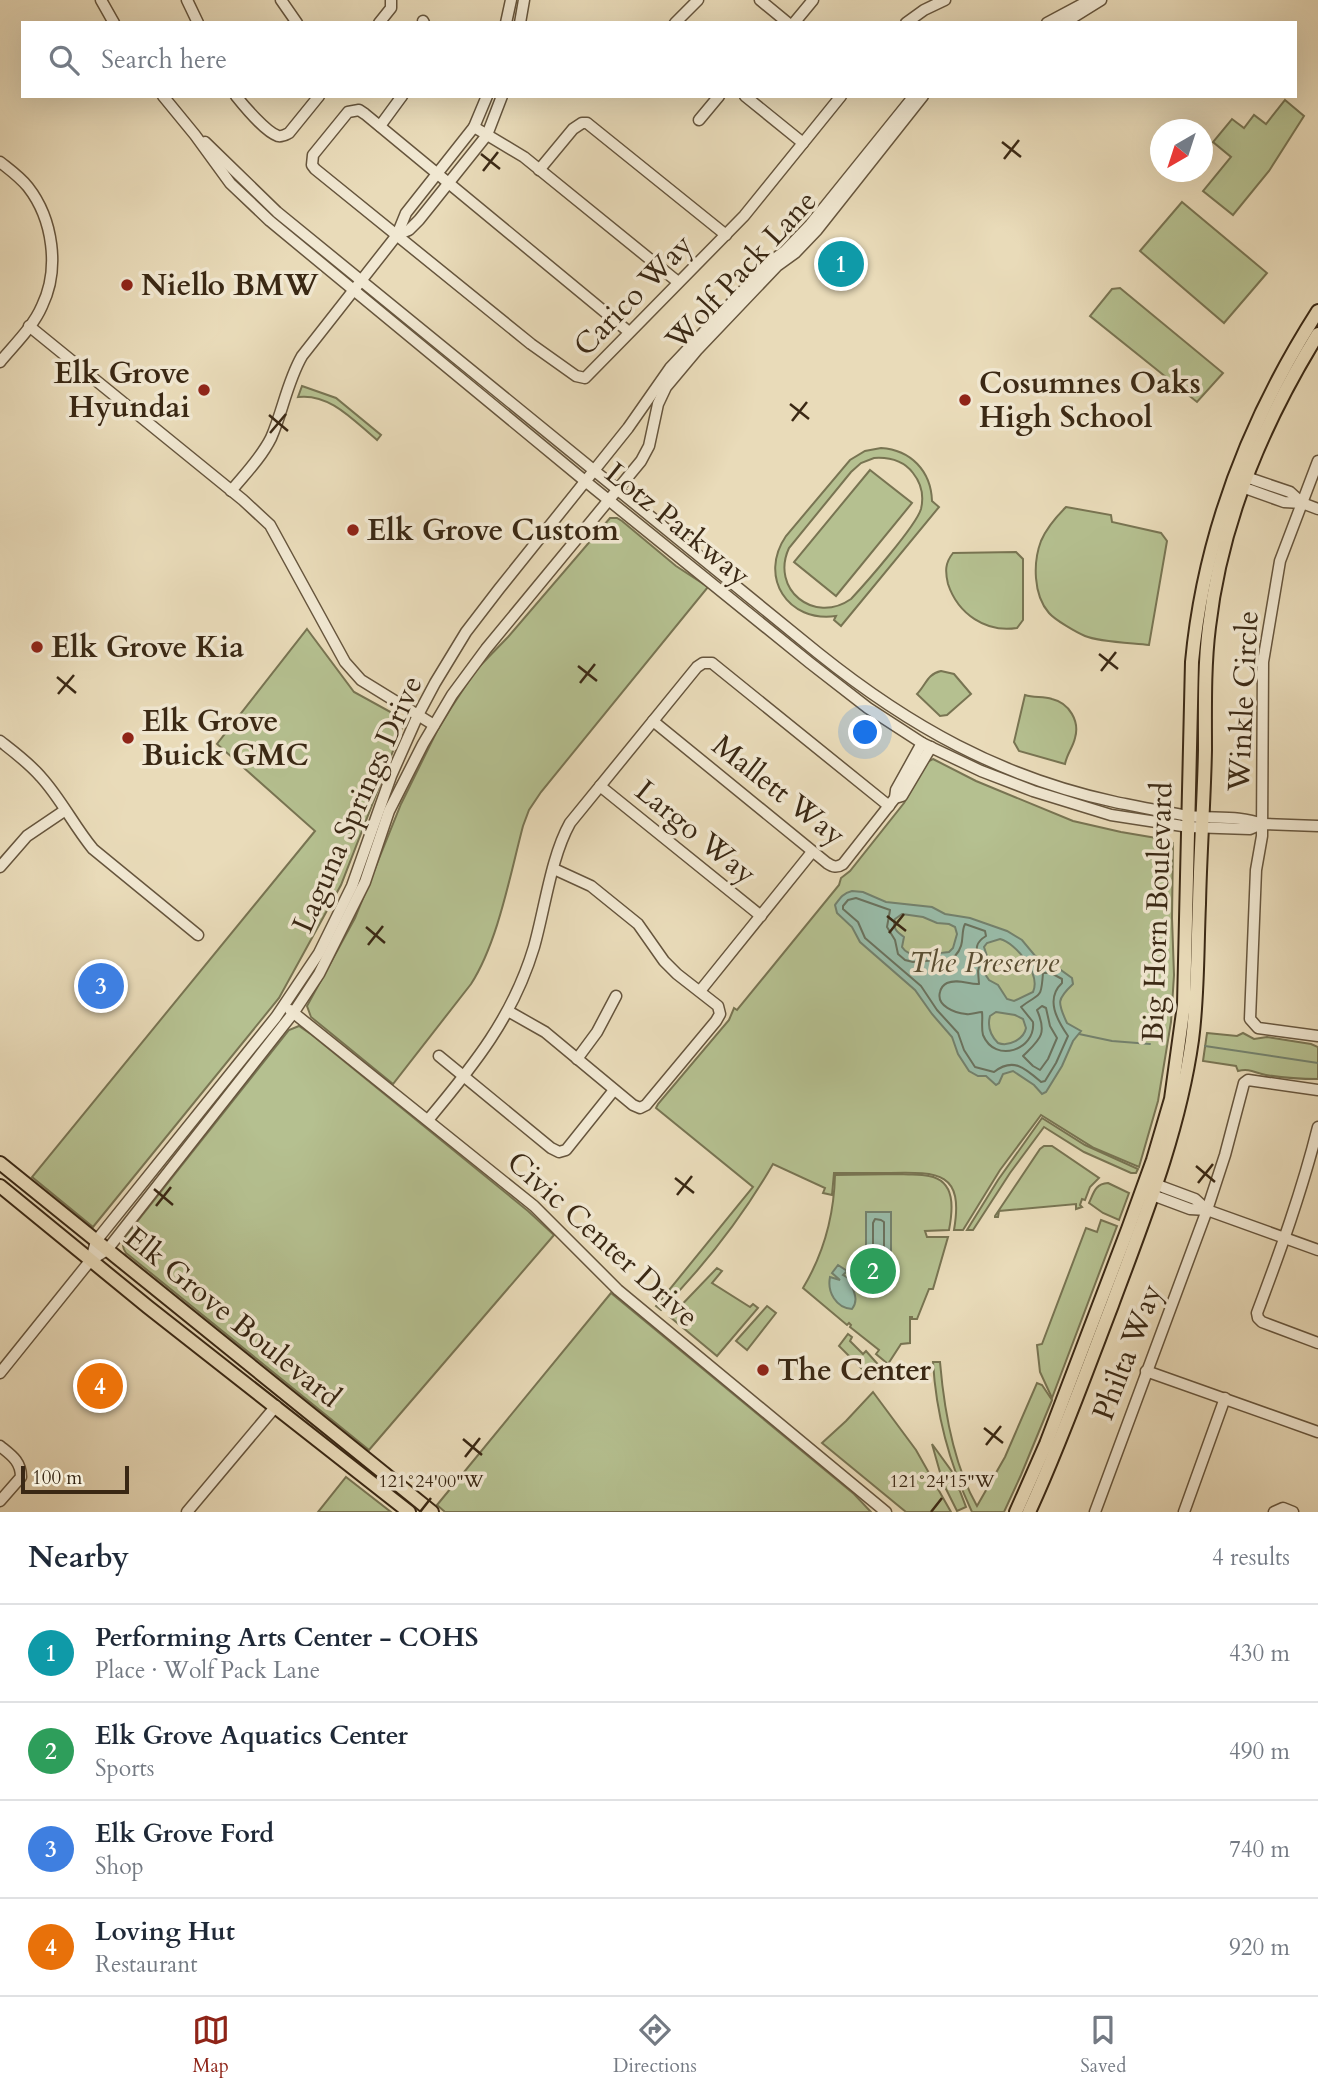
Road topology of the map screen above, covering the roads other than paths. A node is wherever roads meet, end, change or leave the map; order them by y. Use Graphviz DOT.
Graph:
graph roads {
  1 [pos="101,0"];
  2 [pos="187,0"];
  3 [pos="281,0"];
  4 [pos="391,0"];
  5 [pos="511,0"];
  6 [pos="524,0"];
  7 [pos="698,0"];
  8 [pos="760,0"];
  9 [pos="813,0"];
  10 [pos="945,0"];
  11 [pos="1090,0"];
  12 [pos="1101,0"];
  13 [pos="113,21"];
  14 [pos="197,21"];
  15 [pos="296,21"];
  16 [pos="381,21"];
  17 [pos="506,21"];
  18 [pos="520,21"];
  19 [pos="677,21"];
  20 [pos="786,21"];
  21 [pos="796,21"];
  22 [pos="909,21"];
  23 [pos="1051,21"];
  24 [pos="1067,21"];
  25 [pos="165,98"];
  26 [pos="238,98"];
  27 [pos="317,98"];
  28 [pos="400,98"];
  29 [pos="486,98"];
  30 [pos="501,98"];
  31 [pos="717,98"];
  32 [pos="747,98"];
  33 [pos="839,98"];
  34 [pos="912,98"];
  35 [pos="921,98"];
  36 [pos="699,120"];
  37 [pos="380,125"];
  38 [pos="474,127"];
  39 [pos="195,135"];
  40 [pos="487,135"];
  41 [pos="803,143"];
  42 [pos="0,162"];
  43 [pos="539,170"];
  44 [pos="439,173"];
  45 [pos="450,183"];
  46 [pos="726,234"];
  47 [pos="397,235"];
  48 [pos="361,280"];
  49 [pos="678,282"];
  50 [pos="354,289"];
  51 [pos="1318,311"];
  52 [pos="30,326"];
  53 [pos="629,332"];
  54 [pos="1318,334"];
  55 [pos="0,362"];
  56 [pos="1318,461"];
  57 [pos="595,469"];
  58 [pos="585,481"];
  59 [pos="1244,482"];
  60 [pos="618,488"];
  61 [pos="231,491"];
  62 [pos="609,500"];
  63 [pos="1302,503"];
  64 [pos="1318,509"];
  65 [pos="418,715"];
  66 [pos="653,721"];
  67 [pos="434,725"];
  68 [pos="0,741"];
  69 [pos="926,745"];
  70 [pos="600,786"];
  71 [pos="892,802"];
  72 [pos="64,811"];
  73 [pos="1195,822"];
  74 [pos="1262,824"];
  75 [pos="1318,826"];
  76 [pos="812,852"];
  77 [pos="0,867"];
  78 [pos="554,869"];
  79 [pos="761,916"];
  80 [pos="198,935"];
  81 [pos="700,991"];
  82 [pos="616,996"];
  83 [pos="284,1005"];
  84 [pos="508,1011"];
  85 [pos="294,1012"];
  86 [pos="1318,1036"];
  87 [pos="439,1056"];
  88 [pos="577,1059"];
  89 [pos="464,1077"];
  90 [pos="614,1090"];
  91 [pos="1318,1090"];
  92 [pos="428,1120"];
  93 [pos="1318,1127"];
  94 [pos="0,1163"];
  95 [pos="0,1186"];
  96 [pos="1149,1188"];
  97 [pos="1207,1210"];
  98 [pos="1286,1238"];
  99 [pos="96,1241"];
  100 [pos="107,1250"];
  101 [pos="1318,1250"];
  102 [pos="91,1260"];
  103 [pos="176,1329"];
  104 [pos="1318,1343"];
  105 [pos="1146,1371"];
  106 [pos="0,1373"];
  107 [pos="265,1377"];
  108 [pos="1225,1398"];
  109 [pos="276,1406"];
  110 [pos="1318,1433"];
  111 [pos="0,1446"];
  112 [pos="0,1501"];
  113 [pos="187,1512"];
  114 [pos="409,1512"];
  115 [pos="432,1512"];
  116 [pos="886,1512"];
  117 [pos="1016,1512"];
  118 [pos="1030,1512"];
  119 [pos="1095,1512"];
  120 [pos="1184,1512"];
  121 [pos="1274,1512"];
  122 [pos="1293,1512"];
  1 -- 13 [label="street"];
  2 -- 14 [label="street"];
  3 -- 15 [label="street"];
  4 -- 16 [label="street"];
  5 -- 17 [label="street"];
  6 -- 18 [label="street"];
  7 -- 19 [label="street"];
  8 -- 20 [label="street"];
  9 -- 21 [label="street"];
  10 -- 22 [label="street"];
  11 -- 23 [label="street"];
  12 -- 24 [label="street"];
  25 -- 39 [label="street, Lotz Parkway"];
  26 -- 27 [label="street"];
  28 -- 37 [label="street"];
  29 -- 38 [label="street"];
  30 -- 40 [label="street"];
  31 -- 36 [label="street"];
  32 -- 41 [label="street"];
  33 -- 41 [label="street, Carico Way"];
  34 -- 57 [label="street, Wolf Pack Lane"];
  35 -- 60 [label="street, Wolf Pack Lane"];
  37 -- 44 [label="street"];
  37 -- 47 [label="street"];
  38 -- 40 [label="street"];
  38 -- 44 [label="street"];
  39 -- 48 [label="street, Lotz Parkway"];
  39 -- 50 [label="street, Lotz Parkway"];
  40 -- 43 [label="street"];
  40 -- 45 [label="street"];
  41 -- 46 [label="street, Carico Way"];
  42 -- 52 [label="street"];
  43 -- 46 [label="street"];
  43 -- 49 [label="street"];
  44 -- 45 [label="street"];
  44 -- 47 [label="street"];
  45 -- 47 [label="street"];
  45 -- 53 [label="street"];
  46 -- 49 [label="street, Carico Way"];
  47 -- 48 [label="street"];
  47 -- 53 [label="street, Carico Way"];
  48 -- 50 [label="street"];
  48 -- 57 [label="street, Lotz Parkway"];
  49 -- 53 [label="street, Carico Way"];
  50 -- 58 [label="street, Lotz Parkway"];
  50 -- 61 [label="street"];
  51 -- 73 [label="main road, Big Horn Boulevard"];
  52 -- 55 [label="street"];
  52 -- 61 [label="street"];
  54 -- 59 [label="main road, Big Horn Boulevard"];
  56 -- 63 [label="street, Winkle Circle"];
  57 -- 58 [label="street, Laguna Springs Drive"];
  57 -- 60 [label="street, Lotz Parkway"];
  58 -- 62 [label="street, Lotz Parkway"];
  58 -- 65 [label="street, Laguna Springs Drive"];
  59 -- 63 [label="street"];
  59 -- 73 [label="main road, Big Horn Boulevard"];
  60 -- 62 [label="street, Laguna Springs Drive"];
  60 -- 73 [label="street, Lotz Parkway"];
  61 -- 65 [label="street"];
  62 -- 67 [label="street, Laguna Springs Drive"];
  62 -- 69 [label="street, Lotz Parkway"];
  63 -- 64 [label="street"];
  63 -- 74 [label="street, Winkle Circle"];
  65 -- 67 [label="street"];
  65 -- 83 [label="street, Laguna Springs Drive"];
  66 -- 70 [label="street"];
  66 -- 71 [label="street"];
  66 -- 76 [label="street, Mallett Way"];
  67 -- 85 [label="street, Laguna Springs Drive"];
  68 -- 72 [label="street"];
  69 -- 71 [label="street, Mallett Way"];
  69 -- 73 [label="street, Lotz Parkway"];
  70 -- 78 [label="street"];
  70 -- 79 [label="street, Largo Way"];
  71 -- 76 [label="street, Mallett Way"];
  72 -- 77 [label="street"];
  72 -- 80 [label="street"];
  73 -- 74 [label="street"];
  73 -- 96 [label="main road, Big Horn Boulevard"];
  74 -- 75 [label="street"];
  74 -- 86 [label="street, Winkle Circle"];
  76 -- 79 [label="street"];
  78 -- 81 [label="street"];
  78 -- 84 [label="street"];
  79 -- 81 [label="street"];
  81 -- 90 [label="street"];
  82 -- 88 [label="street"];
  83 -- 85 [label="street, Civic Center Drive"];
  83 -- 99 [label="street, Laguna Springs Drive"];
  84 -- 88 [label="street"];
  84 -- 89 [label="street"];
  85 -- 92 [label="street, Civic Center Drive"];
  85 -- 100 [label="street, Laguna Springs Drive"];
  87 -- 89 [label="street"];
  88 -- 90 [label="street"];
  89 -- 90 [label="street"];
  89 -- 92 [label="street"];
  91 -- 97 [label="street, Philta Way"];
  92 -- 116 [label="street, Civic Center Drive"];
  93 -- 98 [label="street"];
  94 -- 99 [label="main road, Elk Grove Boulevard"];
  95 -- 102 [label="main road, Elk Grove Boulevard"];
  96 -- 97 [label="street"];
  96 -- 117 [label="main road, Big Horn Boulevard"];
  96 -- 118 [label="main road, Big Horn Boulevard"];
  97 -- 98 [label="street"];
  97 -- 105 [label="street, Philta Way"];
  98 -- 101 [label="street"];
  98 -- 104 [label="street"];
  99 -- 100 [label="main road, Elk Grove Boulevard"];
  99 -- 102 [label="street, Laguna Springs Drive"];
  100 -- 102 [label="street, Laguna Springs Drive"];
  100 -- 107 [label="main road, Elk Grove Boulevard"];
  102 -- 103 [label="main road, Elk Grove Boulevard"];
  102 -- 106 [label="street, Laguna Springs Drive"];
  103 -- 107 [label="main road"];
  103 -- 109 [label="main road, Elk Grove Boulevard"];
  105 -- 108 [label="street"];
  105 -- 119 [label="street, Philta Way"];
  107 -- 115 [label="main road, Elk Grove Boulevard"];
  108 -- 110 [label="street"];
  108 -- 120 [label="street"];
  109 -- 113 [label="street"];
  109 -- 114 [label="main road, Elk Grove Boulevard"];
  111 -- 112 [label="street"];
  121 -- 122 [label="street"];
}
